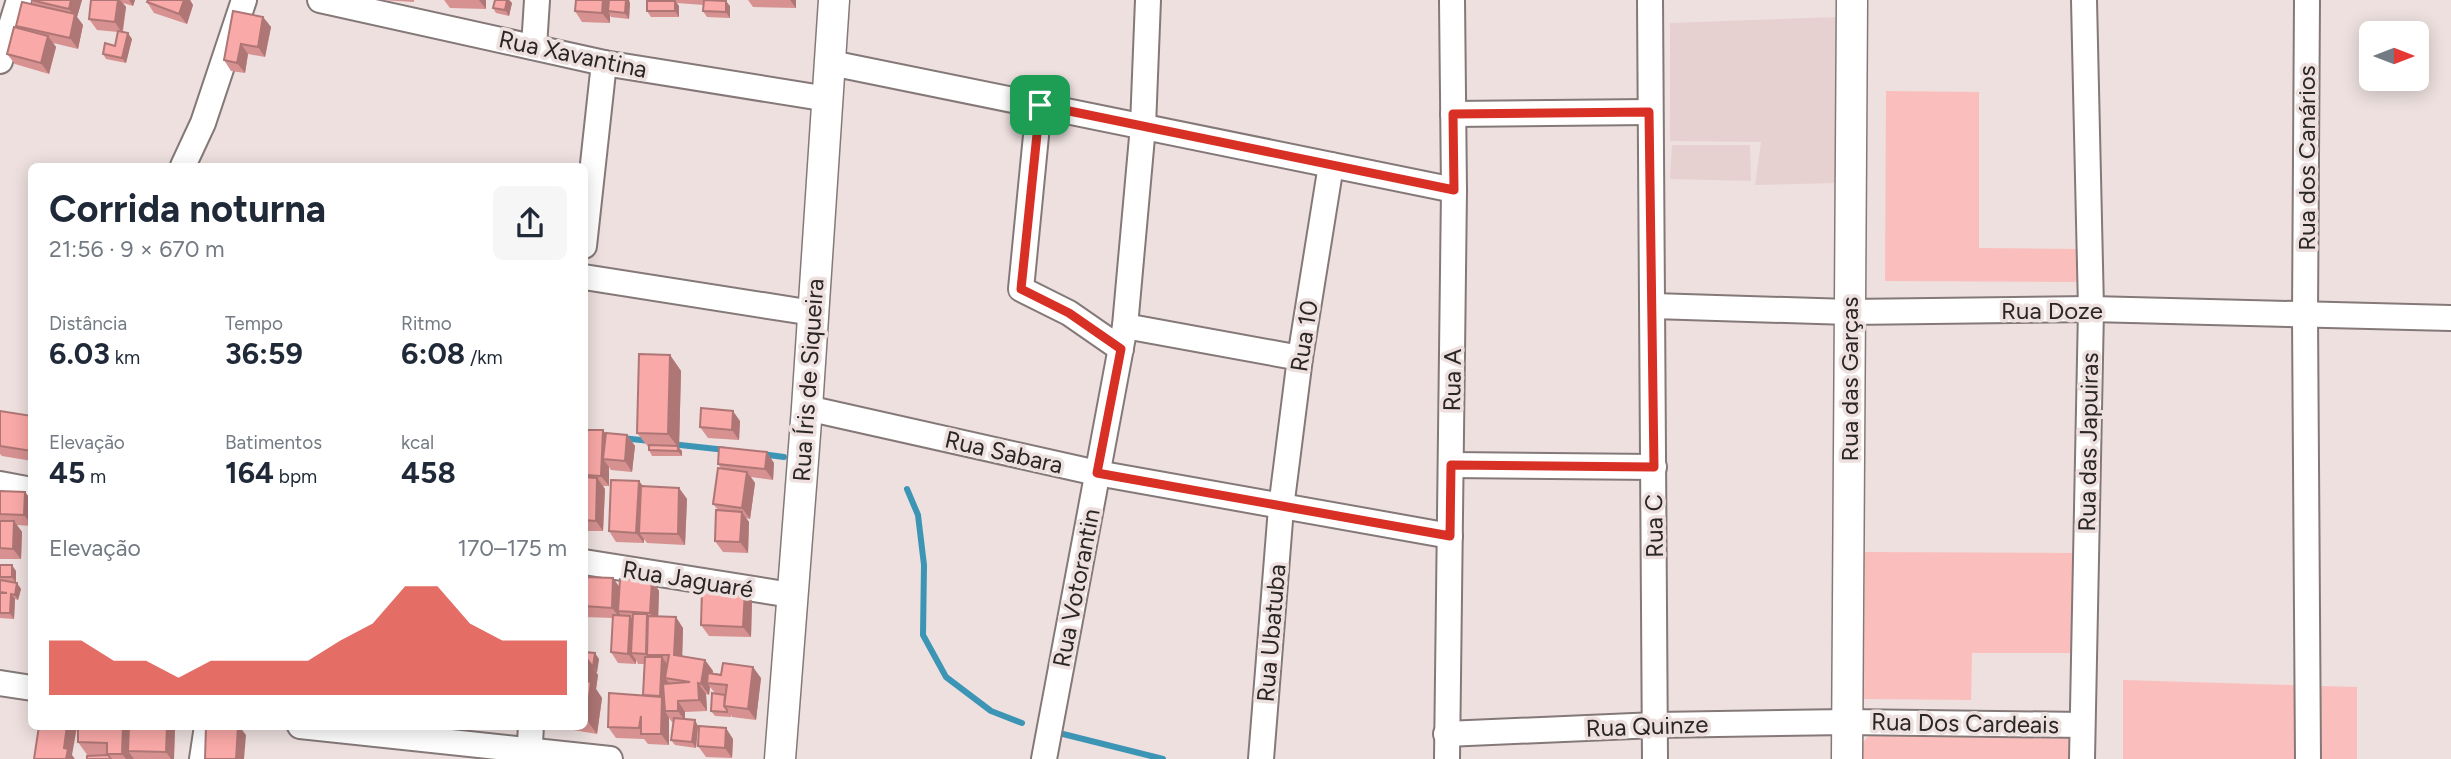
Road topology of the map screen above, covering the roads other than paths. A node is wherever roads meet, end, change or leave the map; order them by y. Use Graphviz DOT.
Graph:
graph roads {
  1 [pos="19,0"];
  2 [pos="244,0"];
  3 [pos="320,0"];
  4 [pos="537,0"];
  5 [pos="834,0"];
  6 [pos="1148,0"];
  7 [pos="1452,0"];
  8 [pos="1650,0"];
  9 [pos="1852,0"];
  10 [pos="2084,0"];
  11 [pos="2307,0"];
  12 [pos="534,47"];
  13 [pos="0,61"];
  14 [pos="604,63"];
  15 [pos="831,63"];
  16 [pos="828,99"];
  17 [pos="1040,105"];
  18 [pos="1649,112"];
  19 [pos="1453,114"];
  20 [pos="1143,126"];
  21 [pos="184,163"];
  22 [pos="1331,165"];
  23 [pos="1454,190"];
  24 [pos="588,209"];
  25 [pos="588,278"];
  26 [pos="1653,306"];
  27 [pos="2091,309"];
  28 [pos="1849,312"];
  29 [pos="813,313"];
  30 [pos="2305,316"];
  31 [pos="2451,318"];
  32 [pos="1123,338"];
  33 [pos="1300,358"];
  34 [pos="807,408"];
  35 [pos="1451,465"];
  36 [pos="1654,467"];
  37 [pos="1097,473"];
  38 [pos="0,484"];
  39 [pos="28,489"];
  40 [pos="1281,508"];
  41 [pos="1450,536"];
  42 [pos="588,563"];
  43 [pos="791,595"];
  44 [pos="0,683"];
  45 [pos="28,687"];
  46 [pos="1848,722"];
  47 [pos="1656,725"];
  48 [pos="2082,725"];
  49 [pos="206,730"];
  50 [pos="348,730"];
  51 [pos="1446,734"];
  52 [pos="530,745"];
  53 [pos="202,759"];
  54 [pos="610,759"];
  55 [pos="780,759"];
  56 [pos="1044,759"];
  57 [pos="1261,759"];
  58 [pos="1447,759"];
  59 [pos="1655,759"];
  60 [pos="1847,759"];
  61 [pos="2081,759"];
  62 [pos="2308,759"];
  1 -- 13 [label="street"];
  2 -- 21 [label="street"];
  3 -- 12 [label="street, Rua Xavantina"];
  4 -- 12 [label="street"];
  5 -- 15 [label="street, Rua Íris de Siqueira"];
  6 -- 20 [label="street"];
  7 -- 19 [label="street, Rua A"];
  8 -- 18 [label="street, Rua C"];
  9 -- 28 [label="street, Rua das Garças"];
  10 -- 27 [label="street, Rua das Japuiras"];
  11 -- 30 [label="street, Rua dos Canários"];
  12 -- 14 [label="street, Rua Xavantina"];
  14 -- 16 [label="street, Rua Xavantina"];
  14 -- 24 [label="street"];
  15 -- 16 [label="street, Rua Íris de Siqueira"];
  15 -- 17 [label="street"];
  16 -- 29 [label="street, Rua Íris de Siqueira"];
  17 -- 20 [label="street"];
  17 -- 32 [label="street"];
  18 -- 19 [label="street"];
  18 -- 26 [label="street, Rua C"];
  19 -- 23 [label="street, Rua A"];
  20 -- 22 [label="street"];
  20 -- 32 [label="street, Rua Votorantin"];
  22 -- 23 [label="street"];
  22 -- 33 [label="street, Rua 10"];
  23 -- 35 [label="street, Rua A"];
  25 -- 29 [label="street"];
  26 -- 28 [label="street, Rua Doze"];
  26 -- 36 [label="street, Rua C"];
  27 -- 28 [label="street, Rua Doze"];
  27 -- 30 [label="street, Rua Doze"];
  27 -- 48 [label="street, Rua das Japuiras"];
  28 -- 46 [label="street, Rua das Garças"];
  29 -- 34 [label="street, Rua Íris de Siqueira"];
  30 -- 31 [label="street, Rua Doze"];
  30 -- 62 [label="street, Rua dos Canários"];
  32 -- 33 [label="street"];
  32 -- 37 [label="street, Rua Votorantin"];
  33 -- 40 [label="street, Rua 10"];
  34 -- 37 [label="street, Rua Sabara"];
  34 -- 43 [label="street, Rua Íris de Siqueira"];
  35 -- 36 [label="street"];
  35 -- 41 [label="street, Rua A"];
  36 -- 47 [label="street, Rua C"];
  37 -- 40 [label="street, Rua Sabara"];
  37 -- 56 [label="street, Rua Votorantin"];
  38 -- 39 [label="street"];
  40 -- 41 [label="street, Rua Sabara"];
  40 -- 57 [label="street, Rua Ubatuba"];
  41 -- 51 [label="street, Rua A"];
  42 -- 43 [label="street, Rua Jaguaré"];
  43 -- 55 [label="street, Rua Íris de Siqueira"];
  44 -- 45 [label="street"];
  46 -- 47 [label="street, Rua Quinze"];
  46 -- 48 [label="street, Rua Dos Cardeais"];
  46 -- 60 [label="street, Rua das Garças"];
  47 -- 51 [label="street, Rua Quinze"];
  47 -- 59 [label="street, Rua C"];
  48 -- 61 [label="street, Rua das Japuiras"];
  49 -- 53 [label="street"];
  50 -- 52 [label="street"];
  51 -- 58 [label="street, Rua A"];
  52 -- 54 [label="street"];
}
